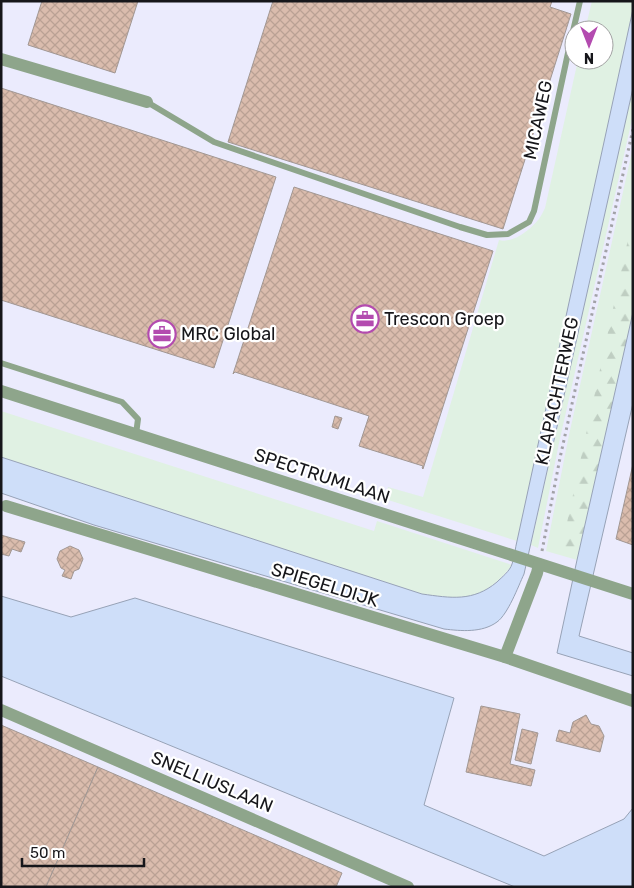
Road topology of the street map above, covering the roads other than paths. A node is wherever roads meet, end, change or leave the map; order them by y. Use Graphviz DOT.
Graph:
graph roads {
  1 [pos="580,1"];
  2 [pos="1,59"];
  3 [pos="147,102"];
  4 [pos="1,363"];
  5 [pos="1,391"];
  6 [pos="136,434"];
  7 [pos="6,506"];
  8 [pos="539,564"];
  9 [pos="633,594"];
  10 [pos="505,657"];
  11 [pos="633,701"];
  12 [pos="1,710"];
  13 [pos="408,887"];
  1 -- 3 [label="lane, MICAWEG"];
  2 -- 3 [label="street"];
  4 -- 6 [label="lane"];
  5 -- 6 [label="street, SPECTRUMLAAN"];
  6 -- 8 [label="street, SPECTRUMLAAN"];
  7 -- 10 [label="street, SPIEGELDIJK"];
  8 -- 9 [label="street, SPECTRUMLAAN"];
  8 -- 10 [label="street"];
  10 -- 11 [label="street, SPIEGELDIJK"];
  12 -- 13 [label="street, SNELLIUSLAAN"];
}
